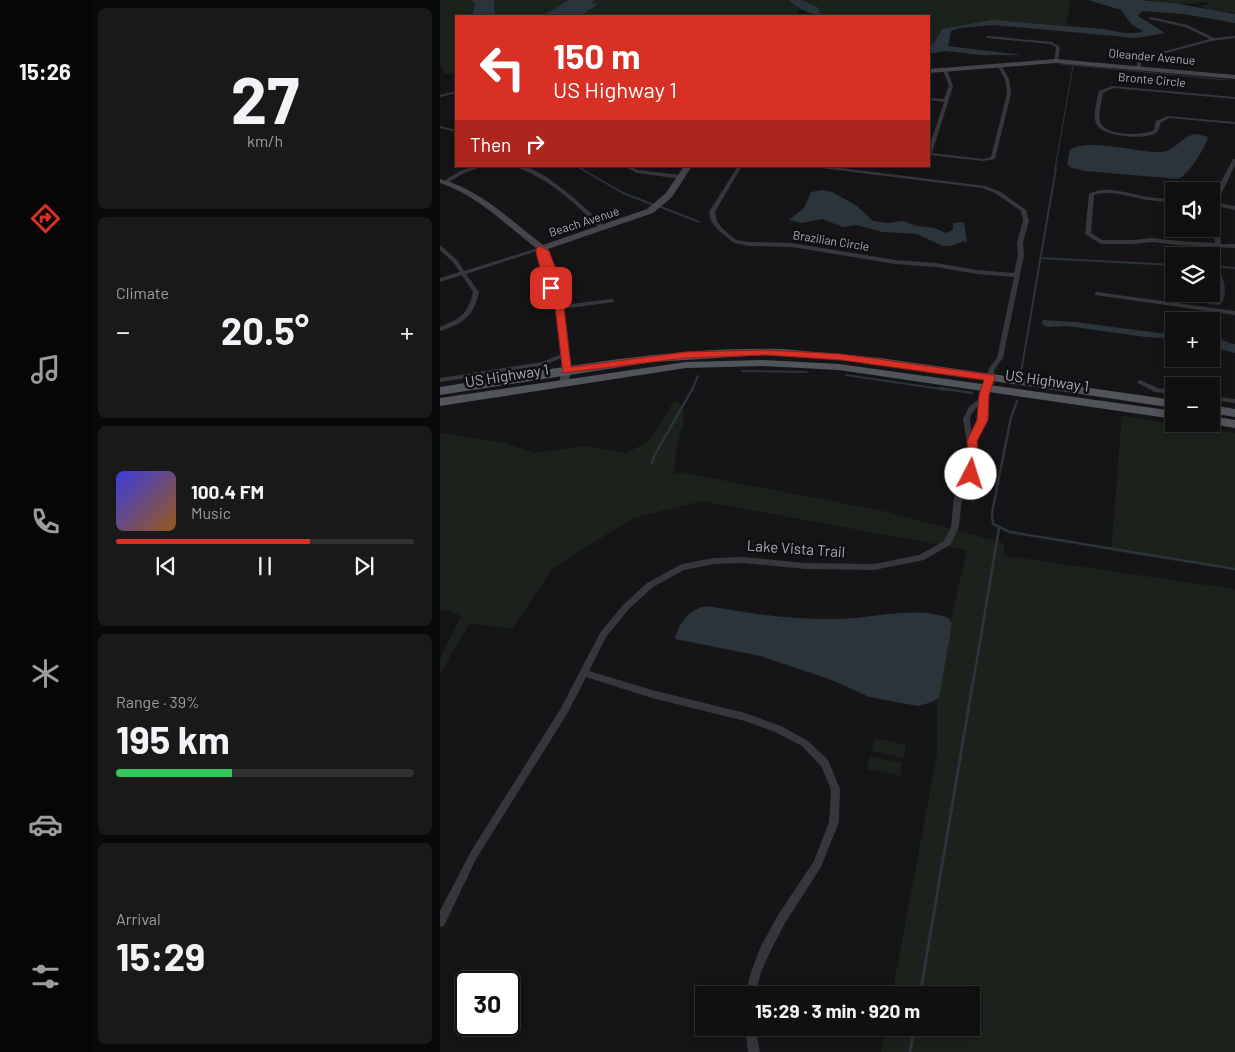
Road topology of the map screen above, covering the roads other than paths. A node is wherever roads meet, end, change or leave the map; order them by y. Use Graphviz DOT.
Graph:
graph roads {
  1 [pos="1151,18"];
  2 [pos="1235,37"];
  3 [pos="988,38"];
  4 [pos="1214,40"];
  5 [pos="1056,61"];
  6 [pos="999,65"];
  7 [pos="1139,67"];
  8 [pos="945,70"];
  9 [pos="930,71"];
  10 [pos="1235,77"];
  11 [pos="455,92"];
  12 [pos="440,96"];
  13 [pos="1235,98"];
  14 [pos="930,99"];
  15 [pos="946,101"];
  16 [pos="1235,123"];
  17 [pos="930,126"];
  18 [pos="938,126"];
  19 [pos="440,127"];
  20 [pos="455,131"];
  21 [pos="930,151"];
  22 [pos="930,154"];
  23 [pos="1235,160"];
  24 [pos="479,167"];
  25 [pos="520,167"];
  26 [pos="627,167"];
  27 [pos="687,167"];
  28 [pos="740,167"];
  29 [pos="820,167"];
  30 [pos="1227,175"];
  31 [pos="681,177"];
  32 [pos="1235,177"];
  33 [pos="442,181"];
  34 [pos="1220,189"];
  35 [pos="1165,200"];
  36 [pos="1220,205"];
  37 [pos="1235,208"];
  38 [pos="603,228"];
  39 [pos="1217,237"];
  40 [pos="1218,245"];
  41 [pos="1235,246"];
  42 [pos="440,247"];
  43 [pos="540,249"];
  44 [pos="463,273"];
  45 [pos="1016,275"];
  46 [pos="440,280"];
  47 [pos="1098,294"];
  48 [pos="612,301"];
  49 [pos="557,308"];
  50 [pos="1235,313"];
  51 [pos="440,329"];
  52 [pos="559,357"];
  53 [pos="527,372"];
  54 [pos="564,375"];
  55 [pos="440,380"];
  56 [pos="1140,382"];
  57 [pos="987,387"];
  58 [pos="440,391"];
  59 [pos="1165,391"];
  60 [pos="1220,399"];
  61 [pos="1235,401"];
  62 [pos="440,402"];
  63 [pos="1165,403"];
  64 [pos="1220,410"];
  65 [pos="1235,413"];
  66 [pos="1165,414"];
  67 [pos="1220,422"];
  68 [pos="1235,424"];
  69 [pos="972,445"];
  70 [pos="584,673"];
  71 [pos="440,922"];
  72 [pos="753,986"];
  73 [pos="751,1036"];
  74 [pos="754,1052"];
  1 -- 4 [label="street"];
  2 -- 4 [label="street"];
  3 -- 5 [label="street"];
  4 -- 7 [label="street"];
  5 -- 6 [label="street, Oleander Avenue"];
  5 -- 7 [label="street, Oleander Avenue"];
  6 -- 8 [label="street, Oleander Avenue"];
  6 -- 22 [label="street"];
  7 -- 10 [label="street, Oleander Avenue"];
  8 -- 9 [label="street, Oleander Avenue"];
  8 -- 15 [label="street"];
  11 -- 12 [label="street"];
  13 -- 16 [label="street, Bronte Circle"];
  14 -- 15 [label="street"];
  15 -- 18 [label="street"];
  17 -- 18 [label="street"];
  18 -- 21 [label="street"];
  19 -- 20 [label="street"];
  23 -- 30 [label="street"];
  24 -- 33 [label="street"];
  25 -- 38 [label="street"];
  26 -- 31 [label="street"];
  27 -- 31 [label="street, Beach Avenue"];
  28 -- 45 [label="street, Brazilian Circle"];
  29 -- 45 [label="street"];
  30 -- 32 [label="street"];
  30 -- 34 [label="street"];
  31 -- 38 [label="street, Beach Avenue"];
  33 -- 43 [label="street"];
  35 -- 40 [label="street"];
  36 -- 37 [label="street"];
  38 -- 43 [label="street, Beach Avenue"];
  39 -- 40 [label="street"];
  40 -- 41 [label="street"];
  42 -- 44 [label="street"];
  43 -- 44 [label="street, Beach Avenue"];
  43 -- 49 [label="street"];
  44 -- 46 [label="street, Beach Avenue"];
  44 -- 51 [label="street"];
  45 -- 57 [label="street"];
  47 -- 50 [label="street"];
  48 -- 49 [label="street"];
  49 -- 52 [label="street"];
  49 -- 54 [label="street"];
  52 -- 53 [label="street"];
  52 -- 54 [label="street"];
  53 -- 54 [label="main road, US Highway 1"];
  53 -- 55 [label="street"];
  53 -- 58 [label="main road, US Highway 1"];
  54 -- 57 [label="main road, US Highway 1"];
  54 -- 62 [label="main road, US Highway 1"];
  56 -- 59 [label="street"];
  57 -- 63 [label="main road, US Highway 1"];
  57 -- 66 [label="main road, US Highway 1"];
  57 -- 69 [label="street, Lake Vista Trail"];
  57 -- 69 [label="street, Lake Vista Trail"];
  60 -- 61 [label="street"];
  64 -- 65 [label="main road"];
  67 -- 68 [label="main road"];
  69 -- 70 [label="street, Lake Vista Trail"];
  70 -- 71 [label="street, Lake Vista Trail"];
  70 -- 72 [label="street"];
  73 -- 74 [label="street"];
}
